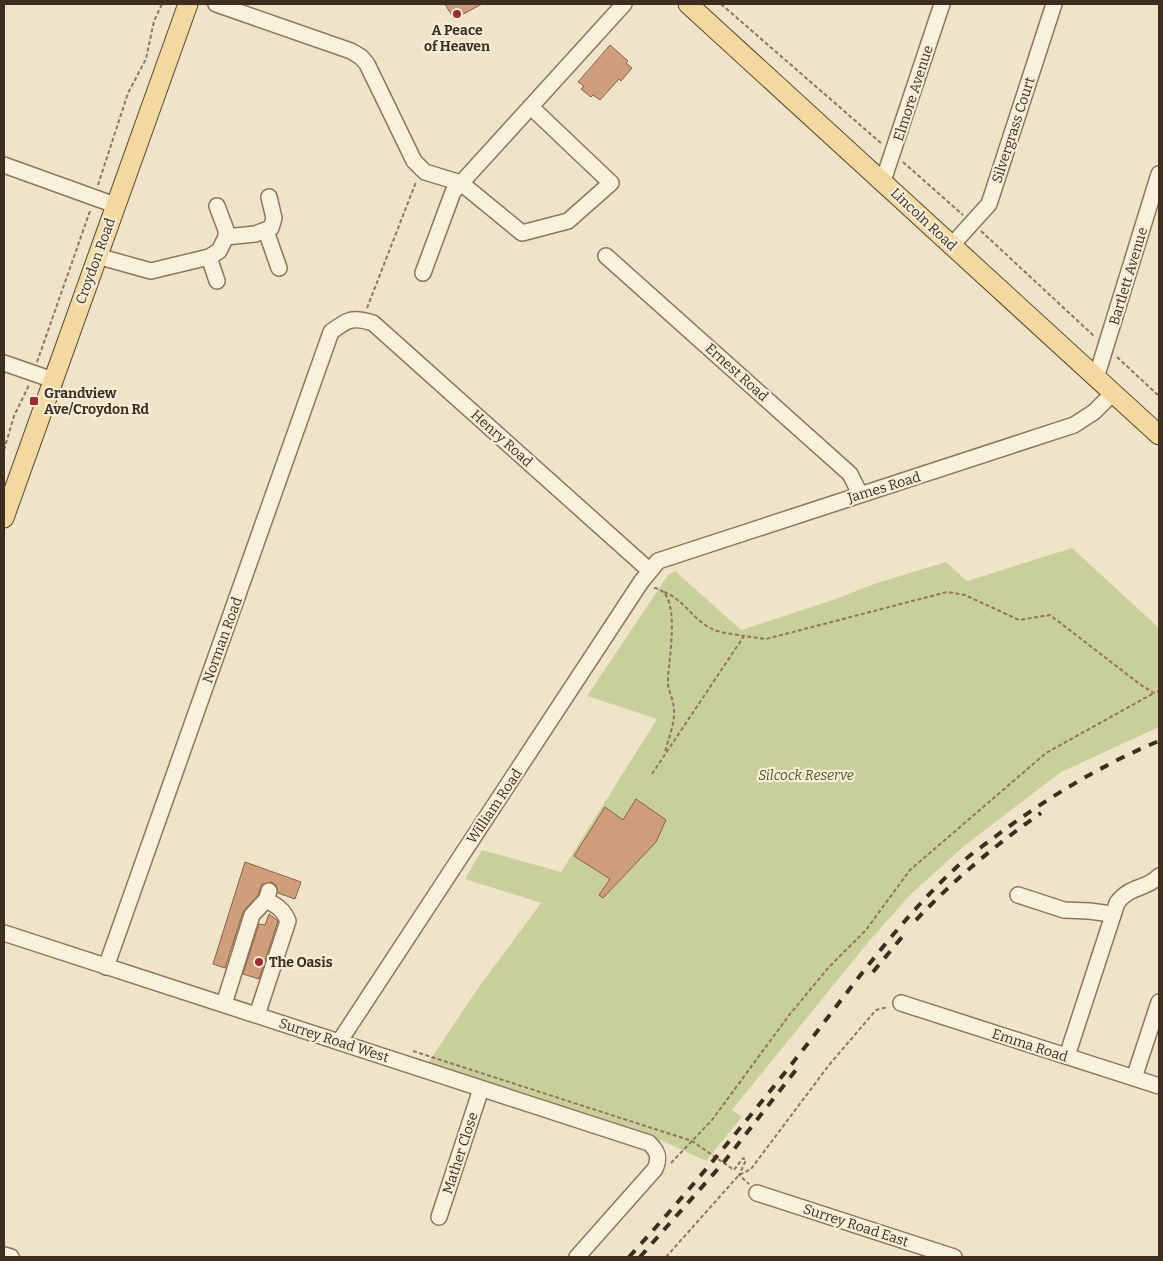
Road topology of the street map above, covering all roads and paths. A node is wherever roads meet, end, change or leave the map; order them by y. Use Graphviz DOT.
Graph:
graph roads {
  1 [pos="162,4"];
  2 [pos="188,4"];
  3 [pos="216,4"];
  4 [pos="624,4"];
  5 [pos="721,4"];
  6 [pos="942,4"];
  7 [pos="1054,4"];
  8 [pos="691,5"];
  9 [pos="531,107"];
  10 [pos="893,154"];
  11 [pos="414,161"];
  12 [pos="4,165"];
  13 [pos="1159,174"];
  14 [pos="883,181"];
  15 [pos="461,183"];
  16 [pos="95,197"];
  17 [pos="269,198"];
  18 [pos="115,205"];
  19 [pos="217,206"];
  20 [pos="972,222"];
  21 [pos="266,231"];
  22 [pos="226,237"];
  23 [pos="952,245"];
  24 [pos="97,256"];
  25 [pos="606,256"];
  26 [pos="209,257"];
  27 [pos="279,268"];
  28 [pos="423,273"];
  29 [pos="217,281"];
  30 [pos="355,319"];
  31 [pos="1106,347"];
  32 [pos="4,363"];
  33 [pos="34,374"];
  34 [pos="1096,378"];
  35 [pos="53,380"];
  36 [pos="1113,394"];
  37 [pos="1159,396"];
  38 [pos="1159,435"];
  39 [pos="4,450"];
  40 [pos="860,494"];
  41 [pos="4,518"];
  42 [pos="646,576"];
  43 [pos="664,592"];
  44 [pos="744,636"];
  45 [pos="1159,691"];
  46 [pos="1154,693"];
  47 [pos="665,754"];
  48 [pos="652,774"];
  49 [pos="1159,876"];
  50 [pos="1018,895"];
  51 [pos="1112,914"];
  52 [pos="4,934"];
  53 [pos="106,967"];
  54 [pos="1159,1002"];
  55 [pos="901,1003"];
  56 [pos="224,1004"];
  57 [pos="257,1015"];
  58 [pos="339,1042"];
  59 [pos="411,1050"];
  60 [pos="1067,1056"];
  61 [pos="1134,1078"];
  62 [pos="1159,1086"];
  63 [pos="481,1089"];
  64 [pos="692,1141"];
  65 [pos="656,1162"];
  66 [pos="739,1175"];
  67 [pos="758,1193"];
  68 [pos="439,1217"];
  69 [pos="4,1255"];
  70 [pos="11,1257"];
  71 [pos="577,1257"];
  72 [pos="666,1257"];
  73 [pos="954,1257"];
  1 -- 16 [label="path"];
  2 -- 18 [label="main road, Croydon Road"];
  3 -- 11 [label="street"];
  4 -- 9 [label="street"];
  5 -- 10 [label="path"];
  6 -- 10 [label="street, Elmore Avenue"];
  7 -- 20 [label="street, Silvergrass Court"];
  8 -- 14 [label="main road, Lincoln Road"];
  9 -- 15 [label="street"];
  9 -- 15 [label="street"];
  10 -- 14 [label="street, Elmore Avenue"];
  10 -- 20 [label="path"];
  11 -- 15 [label="street"];
  11 -- 30 [label="path"];
  12 -- 16 [label="street"];
  13 -- 31 [label="street, Bartlett Avenue"];
  14 -- 23 [label="main road, Lincoln Road"];
  15 -- 28 [label="street"];
  16 -- 18 [label="street"];
  16 -- 33 [label="path"];
  17 -- 21 [label="street"];
  18 -- 24 [label="main road, Croydon Road"];
  19 -- 22 [label="street"];
  20 -- 23 [label="street, Silvergrass Court"];
  20 -- 31 [label="path"];
  21 -- 22 [label="street"];
  21 -- 27 [label="street"];
  22 -- 26 [label="street"];
  23 -- 34 [label="main road, Lincoln Road"];
  24 -- 26 [label="street"];
  24 -- 35 [label="main road, Croydon Road"];
  25 -- 40 [label="street, Ernest Road"];
  26 -- 29 [label="street"];
  30 -- 42 [label="street, Henry Road"];
  30 -- 53 [label="street, Norman Road"];
  31 -- 34 [label="street, Bartlett Avenue"];
  31 -- 37 [label="path"];
  32 -- 33 [label="street"];
  33 -- 35 [label="street"];
  33 -- 39 [label="path"];
  34 -- 36 [label="main road, Lincoln Road"];
  35 -- 41 [label="main road, Croydon Road"];
  36 -- 38 [label="main road, Lincoln Road"];
  36 -- 40 [label="street, James Road"];
  40 -- 42 [label="street, James Road"];
  42 -- 43 [label="path"];
  42 -- 58 [label="street, William Road"];
  43 -- 44 [label="path"];
  43 -- 47 [label="path"];
  44 -- 46 [label="path"];
  44 -- 47 [label="path"];
  45 -- 46 [label="path"];
  46 -- 64 [label="path"];
  47 -- 48 [label="path"];
  49 -- 51 [label="street"];
  50 -- 51 [label="street"];
  51 -- 60 [label="street"];
  52 -- 53 [label="street, Surrey Road West"];
  53 -- 56 [label="street, Surrey Road West"];
  54 -- 61 [label="street"];
  55 -- 60 [label="street, Emma Road"];
  55 -- 66 [label="path"];
  56 -- 57 [label="street, Surrey Road West"];
  56 -- 57 [label="street"];
  57 -- 58 [label="street, Surrey Road West"];
  58 -- 63 [label="street, Surrey Road West"];
  59 -- 64 [label="path"];
  60 -- 61 [label="street, Emma Road"];
  61 -- 62 [label="street, Emma Road"];
  63 -- 65 [label="street, Surrey Road West"];
  63 -- 68 [label="street, Mather Close"];
  64 -- 65 [label="path"];
  64 -- 66 [label="path"];
  65 -- 71 [label="street"];
  66 -- 67 [label="path"];
  66 -- 72 [label="path"];
  67 -- 73 [label="street, Surrey Road East"];
  69 -- 70 [label="street"];
}
